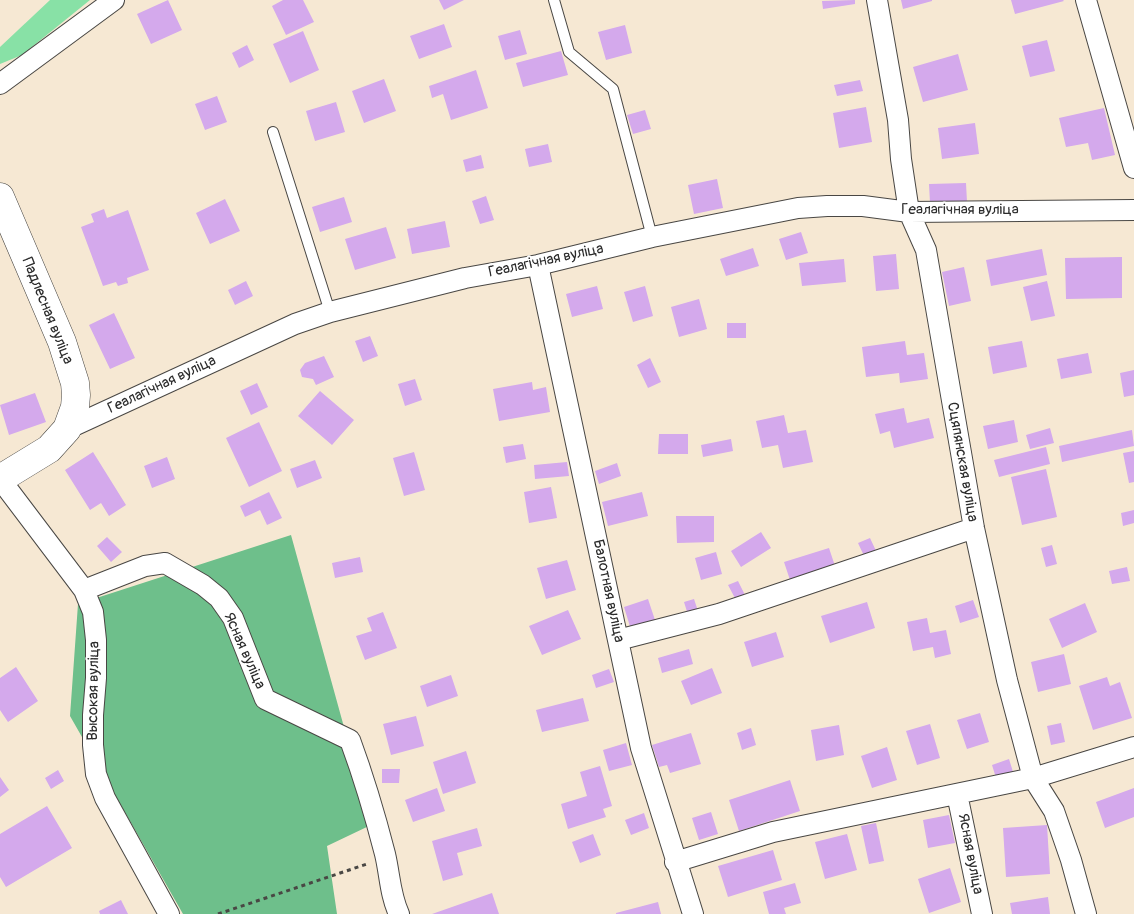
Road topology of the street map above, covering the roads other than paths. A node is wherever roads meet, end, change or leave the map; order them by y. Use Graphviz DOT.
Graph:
graph roads {
  1 [pos="114,0"];
  2 [pos="554,0"];
  3 [pos="877,0"];
  4 [pos="1086,0"];
  5 [pos="0,84"];
  6 [pos="273,132"];
  7 [pos="1134,168"];
  8 [pos="0,197"];
  9 [pos="1134,210"];
  10 [pos="909,212"];
  11 [pos="652,238"];
  12 [pos="538,265"];
  13 [pos="330,312"];
  14 [pos="67,429"];
  15 [pos="0,479"];
  16 [pos="974,528"];
  17 [pos="84,590"];
  18 [pos="618,640"];
  19 [pos="1134,747"];
  20 [pos="1033,778"];
  21 [pos="958,794"];
  22 [pos="675,862"];
  23 [pos="169,914"];
  24 [pos="399,914"];
  25 [pos="692,914"];
  26 [pos="982,914"];
  27 [pos="1086,914"];
  1 -- 5 [label="street"];
  2 -- 11 [label="lane"];
  3 -- 10 [label="street, Сцяпянская вуліца"];
  4 -- 7 [label="street"];
  6 -- 13 [label="lane"];
  8 -- 14 [label="street, Падлесная вуліца"];
  9 -- 10 [label="street, Геалагічная вуліца"];
  10 -- 11 [label="street, Геалагічная вуліца"];
  10 -- 16 [label="street, Сцяпянская вуліца"];
  11 -- 12 [label="street, Геалагічная вуліца"];
  12 -- 13 [label="street, Геалагічная вуліца"];
  12 -- 18 [label="street, Балотная вуліца"];
  13 -- 14 [label="street, Геалагічная вуліца"];
  14 -- 15 [label="street, Геалагічная вуліца"];
  15 -- 17 [label="street, Высокая вуліца"];
  16 -- 18 [label="street"];
  16 -- 20 [label="street, Сцяпянская вуліца"];
  17 -- 23 [label="street, Высокая вуліца"];
  17 -- 24 [label="street, Ясная вуліца"];
  18 -- 22 [label="street, Балотная вуліца"];
  19 -- 20 [label="street"];
  20 -- 21 [label="street"];
  20 -- 27 [label="street, Сцяпянская вуліца"];
  21 -- 22 [label="street"];
  21 -- 26 [label="street, Ясная вуліца"];
  22 -- 25 [label="street, Балотная вуліца"];
}
